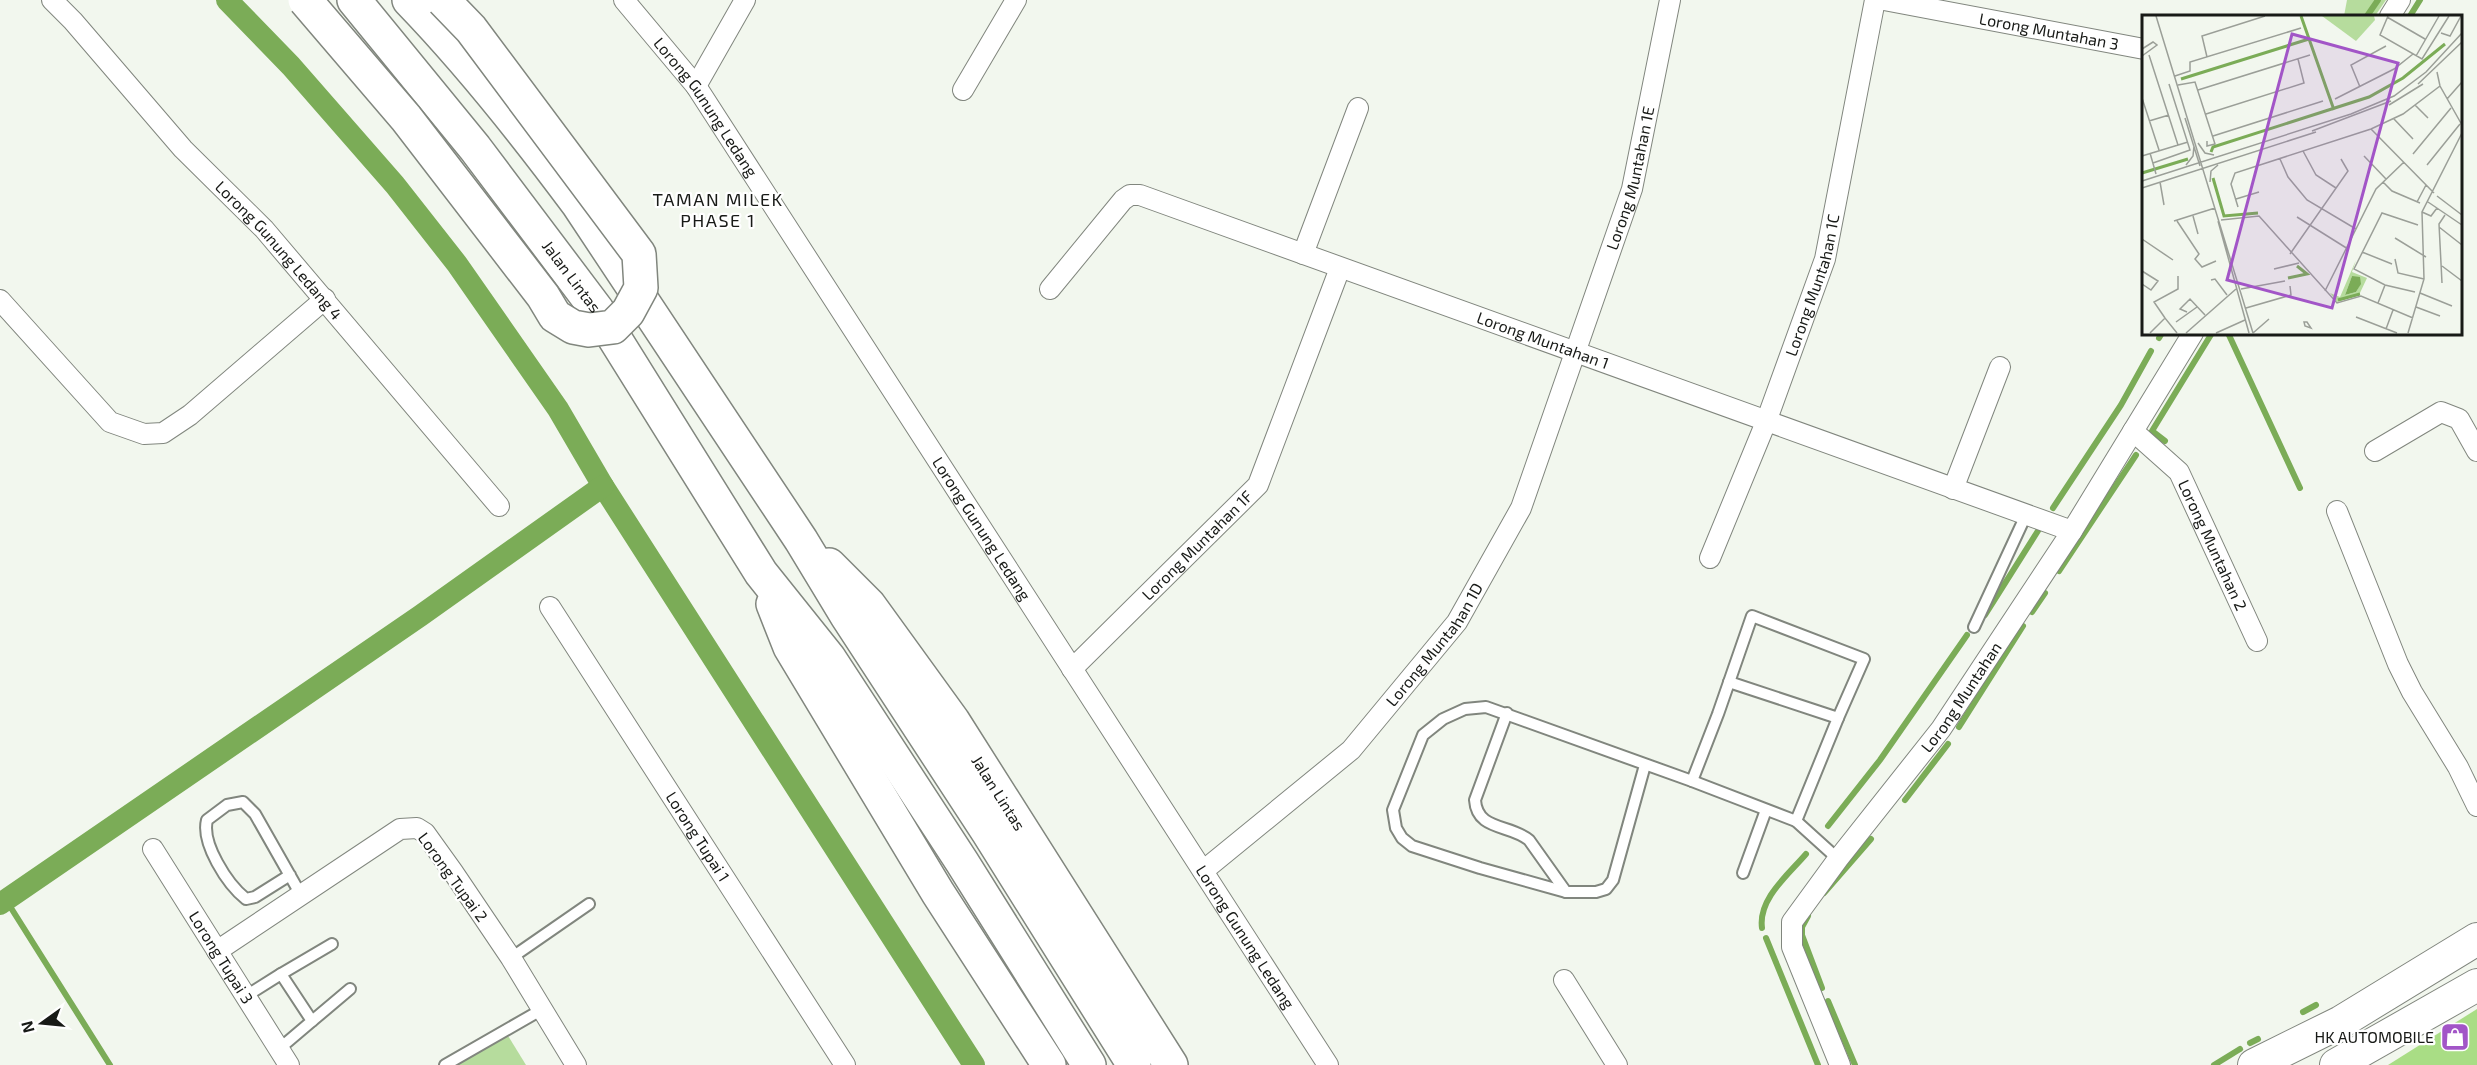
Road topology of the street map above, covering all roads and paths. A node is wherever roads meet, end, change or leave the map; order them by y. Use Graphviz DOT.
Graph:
graph roads {
  1 [pos="51,0"];
  2 [pos="305,0"];
  3 [pos="354,0"];
  4 [pos="409,0"];
  5 [pos="443,0"];
  6 [pos="624,0"];
  7 [pos="746,0"];
  8 [pos="1016,0"];
  9 [pos="1670,0"];
  10 [pos="1875,0"];
  11 [pos="1884,0"];
  12 [pos="2400,0"];
  13 [pos="2391,15"];
  14 [pos="2142,49"];
  15 [pos="696,87"];
  16 [pos="963,90"];
  17 [pos="1358,108"];
  18 [pos="1303,255"];
  19 [pos="1340,268"];
  20 [pos="1050,289"];
  21 [pos="325,299"];
  22 [pos="0,300"];
  23 [pos="2192,334"];
  24 [pos="1575,353"];
  25 [pos="2000,367"];
  26 [pos="1767,422"];
  27 [pos="2133,431"];
  28 [pos="2375,451"];
  29 [pos="2477,451"];
  30 [pos="1953,489"];
  31 [pos="499,506"];
  32 [pos="2337,511"];
  33 [pos="2026,515"];
  34 [pos="2072,531"];
  35 [pos="801,540"];
  36 [pos="1710,558"];
  37 [pos="761,573"];
  38 [pos="550,607"];
  39 [pos="1974,627"];
  40 [pos="2257,641"];
  41 [pos="1072,669"];
  42 [pos="1729,682"];
  43 [pos="1507,713"];
  44 [pos="1838,718"];
  45 [pos="1645,765"];
  46 [pos="1692,781"];
  47 [pos="2477,806"];
  48 [pos="1766,810"];
  49 [pos="1796,821"];
  50 [pos="153,849"];
  51 [pos="1838,859"];
  52 [pos="1203,872"];
  53 [pos="1743,873"];
  54 [pos="290,875"];
  55 [pos="1566,892"];
  56 [pos="302,895"];
  57 [pos="589,904"];
  58 [pos="2474,942"];
  59 [pos="332,944"];
  60 [pos="217,951"];
  61 [pos="511,958"];
  62 [pos="281,974"];
  63 [pos="1564,980"];
  64 [pos="2477,985"];
  65 [pos="350,989"];
  66 [pos="246,996"];
  67 [pos="541,1010"];
  68 [pos="312,1021"];
  69 [pos="284,1057"];
  70 [pos="445,1065"];
  71 [pos="576,1065"];
  72 [pos="844,1065"];
  73 [pos="1049,1065"];
  74 [pos="1089,1065"];
  75 [pos="1134,1065"];
  76 [pos="1172,1065"];
  77 [pos="1328,1065"];
  78 [pos="1617,1065"];
  79 [pos="1840,1065"];
  80 [pos="2254,1065"];
  81 [pos="2336,1065"];
  1 -- 21 [label="street, Lorong Gunung Ledang 4"];
  2 -- 5 [label="highway, bridge"];
  3 -- 37 [label="highway, Jalan Lintas"];
  4 -- 35 [label="highway, Jalan Lintas"];
  6 -- 15 [label="street, Lorong Gunung Ledang"];
  7 -- 15 [label="street"];
  8 -- 16 [label="street"];
  9 -- 24 [label="street, Lorong Muntahan 1E"];
  10 -- 26 [label="street, Lorong Muntahan 1C"];
  11 -- 14 [label="street, Lorong Muntahan 3"];
  12 -- 13 [label="street"];
  15 -- 41 [label="street, Lorong Gunung Ledang"];
  17 -- 18 [label="street"];
  18 -- 19 [label="street, Lorong Muntahan 1"];
  18 -- 20 [label="street, Lorong Muntahan 1"];
  19 -- 24 [label="street, Lorong Muntahan 1"];
  19 -- 41 [label="street, Lorong Muntahan 1F"];
  21 -- 22 [label="street"];
  21 -- 31 [label="street, Lorong Gunung Ledang 4"];
  23 -- 27 [label="street, Lorong Muntahan"];
  24 -- 26 [label="street, Lorong Muntahan 1"];
  24 -- 52 [label="street, Lorong Muntahan 1D"];
  25 -- 30 [label="street"];
  26 -- 30 [label="street, Lorong Muntahan 1"];
  26 -- 36 [label="street, Lorong Muntahan 1C"];
  27 -- 34 [label="street, Lorong Muntahan"];
  27 -- 40 [label="street, Lorong Muntahan 2"];
  28 -- 29 [label="street"];
  30 -- 33 [label="street, Lorong Muntahan 1"];
  32 -- 47 [label="street"];
  33 -- 34 [label="street, Lorong Muntahan 1"];
  33 -- 39 [label="lane"];
  34 -- 51 [label="street, Lorong Muntahan"];
  35 -- 75 [label="highway, Jalan Lintas"];
  35 -- 76 [label="highway, Jalan Lintas"];
  37 -- 73 [label="highway, Jalan Lintas"];
  37 -- 74 [label="highway, Jalan Lintas"];
  38 -- 72 [label="street, Lorong Tupai 1"];
  41 -- 52 [label="street, Lorong Gunung Ledang"];
  42 -- 44 [label="lane"];
  42 -- 44 [label="lane"];
  42 -- 46 [label="lane"];
  43 -- 45 [label="lane"];
  43 -- 55 [label="lane"];
  43 -- 55 [label="lane"];
  44 -- 49 [label="lane"];
  45 -- 46 [label="lane"];
  45 -- 55 [label="lane"];
  46 -- 48 [label="lane"];
  48 -- 49 [label="lane"];
  48 -- 53 [label="lane"];
  49 -- 51 [label="lane"];
  50 -- 60 [label="street, Lorong Tupai 3"];
  51 -- 79 [label="street, Lorong Muntahan"];
  52 -- 77 [label="street, Lorong Gunung Ledang"];
  54 -- 54 [label="lane"];
  54 -- 56 [label="lane"];
  56 -- 60 [label="street, Lorong Tupai 2"];
  56 -- 61 [label="street, Lorong Tupai 2"];
  57 -- 61 [label="lane"];
  58 -- 80 [label="main road"];
  59 -- 62 [label="lane"];
  60 -- 66 [label="street, Lorong Tupai 3"];
  61 -- 67 [label="street, Lorong Tupai 2"];
  62 -- 66 [label="lane"];
  62 -- 68 [label="lane"];
  63 -- 78 [label="street"];
  64 -- 81 [label="main road"];
  65 -- 68 [label="lane"];
  66 -- 69 [label="street, Lorong Tupai 3"];
  67 -- 70 [label="lane"];
  67 -- 71 [label="street, Lorong Tupai 2"];
  68 -- 69 [label="lane"];
}
